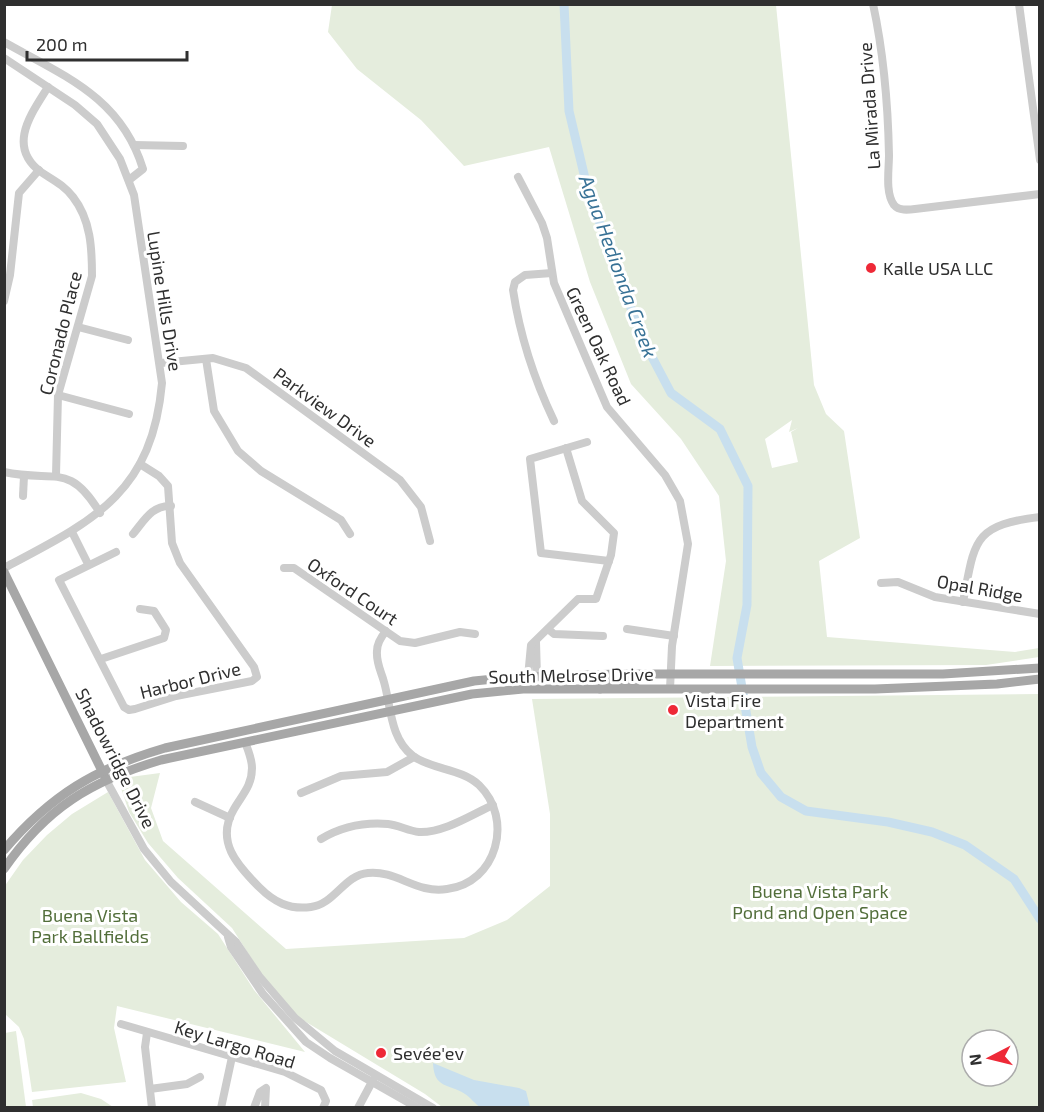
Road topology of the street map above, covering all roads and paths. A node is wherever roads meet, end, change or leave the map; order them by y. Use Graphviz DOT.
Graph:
graph roads {
  1 [pos="873,4"];
  2 [pos="1019,4"];
  3 [pos="4,42"];
  4 [pos="4,58"];
  5 [pos="48,87"];
  6 [pos="134,145"];
  7 [pos="183,146"];
  8 [pos="1040,160"];
  9 [pos="39,170"];
  10 [pos="518,177"];
  11 [pos="129,180"];
  12 [pos="1040,194"];
  13 [pos="552,273"];
  14 [pos="4,301"];
  15 [pos="78,327"];
  16 [pos="128,340"];
  17 [pos="206,359"];
  18 [pos="161,363"];
  19 [pos="58,395"];
  20 [pos="129,414"];
  21 [pos="554,421"];
  22 [pos="587,442"];
  23 [pos="567,448"];
  24 [pos="140,464"];
  25 [pos="4,472"];
  26 [pos="56,475"];
  27 [pos="24,476"];
  28 [pos="23,496"];
  29 [pos="171,506"];
  30 [pos="100,513"];
  31 [pos="1040,516"];
  32 [pos="72,532"];
  33 [pos="133,534"];
  34 [pos="350,534"];
  35 [pos="430,541"];
  36 [pos="116,552"];
  37 [pos="609,561"];
  38 [pos="88,564"];
  39 [pos="284,568"];
  40 [pos="4,570"];
  41 [pos="881,583"];
  42 [pos="963,602"];
  43 [pos="140,609"];
  44 [pos="1040,614"];
  45 [pos="548,629"];
  46 [pos="627,629"];
  47 [pos="386,631"];
  48 [pos="475,634"];
  49 [pos="603,636"];
  50 [pos="674,636"];
  51 [pos="101,659"];
  52 [pos="1040,668"];
  53 [pos="644,674"];
  54 [pos="670,674"];
  55 [pos="533,677"];
  56 [pos="1040,679"];
  57 [pos="600,689"];
  58 [pos="670,689"];
  59 [pos="388,699"];
  60 [pos="390,711"];
  61 [pos="245,742"];
  62 [pos="414,757"];
  63 [pos="102,770"];
  64 [pos="106,780"];
  65 [pos="301,793"];
  66 [pos="195,802"];
  67 [pos="493,805"];
  68 [pos="230,818"];
  69 [pos="321,839"];
  70 [pos="4,850"];
  71 [pos="4,870"];
  72 [pos="121,1024"];
  73 [pos="147,1033"];
  74 [pos="232,1057"];
  75 [pos="200,1077"];
  76 [pos="374,1079"];
  77 [pos="150,1089"];
  78 [pos="152,1107"];
  79 [pos="221,1107"];
  80 [pos="254,1107"];
  81 [pos="265,1107"];
  82 [pos="323,1107"];
  83 [pos="358,1107"];
  84 [pos="418,1107"];
  85 [pos="433,1107"];
  1 -- 12 [label="street, La Mirada Drive"];
  2 -- 8 [label="street"];
  3 -- 6 [label="street"];
  4 -- 5 [label="street, Lupine Hills Drive"];
  5 -- 9 [label="street, Coronado Place"];
  5 -- 11 [label="street, Lupine Hills Drive"];
  6 -- 7 [label="street"];
  6 -- 11 [label="street"];
  9 -- 14 [label="street"];
  9 -- 15 [label="street, Coronado Place"];
  10 -- 13 [label="street, Green Oak Road"];
  11 -- 18 [label="street, Lupine Hills Drive"];
  13 -- 21 [label="street"];
  13 -- 50 [label="street, Green Oak Road"];
  15 -- 16 [label="street"];
  15 -- 19 [label="street, Coronado Place"];
  17 -- 18 [label="street, Parkview Drive"];
  17 -- 34 [label="street"];
  17 -- 35 [label="street, Parkview Drive"];
  18 -- 24 [label="street, Lupine Hills Drive"];
  19 -- 20 [label="street"];
  19 -- 26 [label="street, Coronado Place"];
  22 -- 23 [label="street"];
  23 -- 37 [label="street"];
  23 -- 37 [label="street"];
  24 -- 29 [label="street, Harbor Drive"];
  24 -- 30 [label="street, Lupine Hills Drive"];
  25 -- 27 [label="street"];
  26 -- 27 [label="street"];
  26 -- 30 [label="street"];
  27 -- 28 [label="street"];
  29 -- 33 [label="street"];
  29 -- 51 [label="street, Harbor Drive"];
  30 -- 32 [label="street, Lupine Hills Drive"];
  31 -- 42 [label="street"];
  32 -- 38 [label="street"];
  32 -- 40 [label="street, Lupine Hills Drive"];
  36 -- 38 [label="street, Harbor Drive"];
  37 -- 45 [label="street"];
  38 -- 51 [label="street, Harbor Drive"];
  39 -- 47 [label="street, Oxford Court"];
  40 -- 63 [label="main road, Shadowridge Drive"];
  41 -- 42 [label="street, Opal Ridge"];
  42 -- 44 [label="street, Opal Ridge"];
  43 -- 51 [label="street"];
  45 -- 49 [label="street"];
  45 -- 55 [label="street"];
  46 -- 50 [label="street"];
  47 -- 48 [label="street, Oxford Court"];
  47 -- 59 [label="street"];
  50 -- 54 [label="street, Green Oak Road"];
  52 -- 54 [label="main road, South Melrose Drive"];
  53 -- 54 [label="main road, South Melrose Drive"];
  53 -- 55 [label="main road, South Melrose Drive"];
  53 -- 57 [label="main road"];
  54 -- 58 [label="street, Green Oak Road"];
  55 -- 59 [label="main road, South Melrose Drive"];
  56 -- 58 [label="main road, South Melrose Drive"];
  57 -- 58 [label="main road, South Melrose Drive"];
  57 -- 60 [label="main road, South Melrose Drive"];
  59 -- 60 [label="street"];
  59 -- 63 [label="main road, South Melrose Drive"];
  60 -- 61 [label="main road, South Melrose Drive"];
  60 -- 62 [label="street"];
  61 -- 64 [label="main road, South Melrose Drive"];
  61 -- 68 [label="street"];
  62 -- 65 [label="street"];
  62 -- 67 [label="street"];
  63 -- 64 [label="main road, Shadowridge Drive"];
  63 -- 70 [label="main road, South Melrose Drive"];
  64 -- 71 [label="main road, South Melrose Drive"];
  64 -- 76 [label="street, Shadowridge Drive"];
  66 -- 68 [label="street"];
  67 -- 68 [label="street"];
  67 -- 69 [label="street"];
  72 -- 73 [label="street, Key Largo Road"];
  73 -- 74 [label="street, Key Largo Road"];
  73 -- 77 [label="street"];
  74 -- 79 [label="street"];
  74 -- 82 [label="street, Key Largo Road"];
  75 -- 77 [label="street"];
  76 -- 83 [label="street"];
  76 -- 84 [label="street, Shadowridge Drive"];
  76 -- 85 [label="street, Shadowridge Drive"];
  77 -- 78 [label="street"];
  80 -- 81 [label="street"];
}
